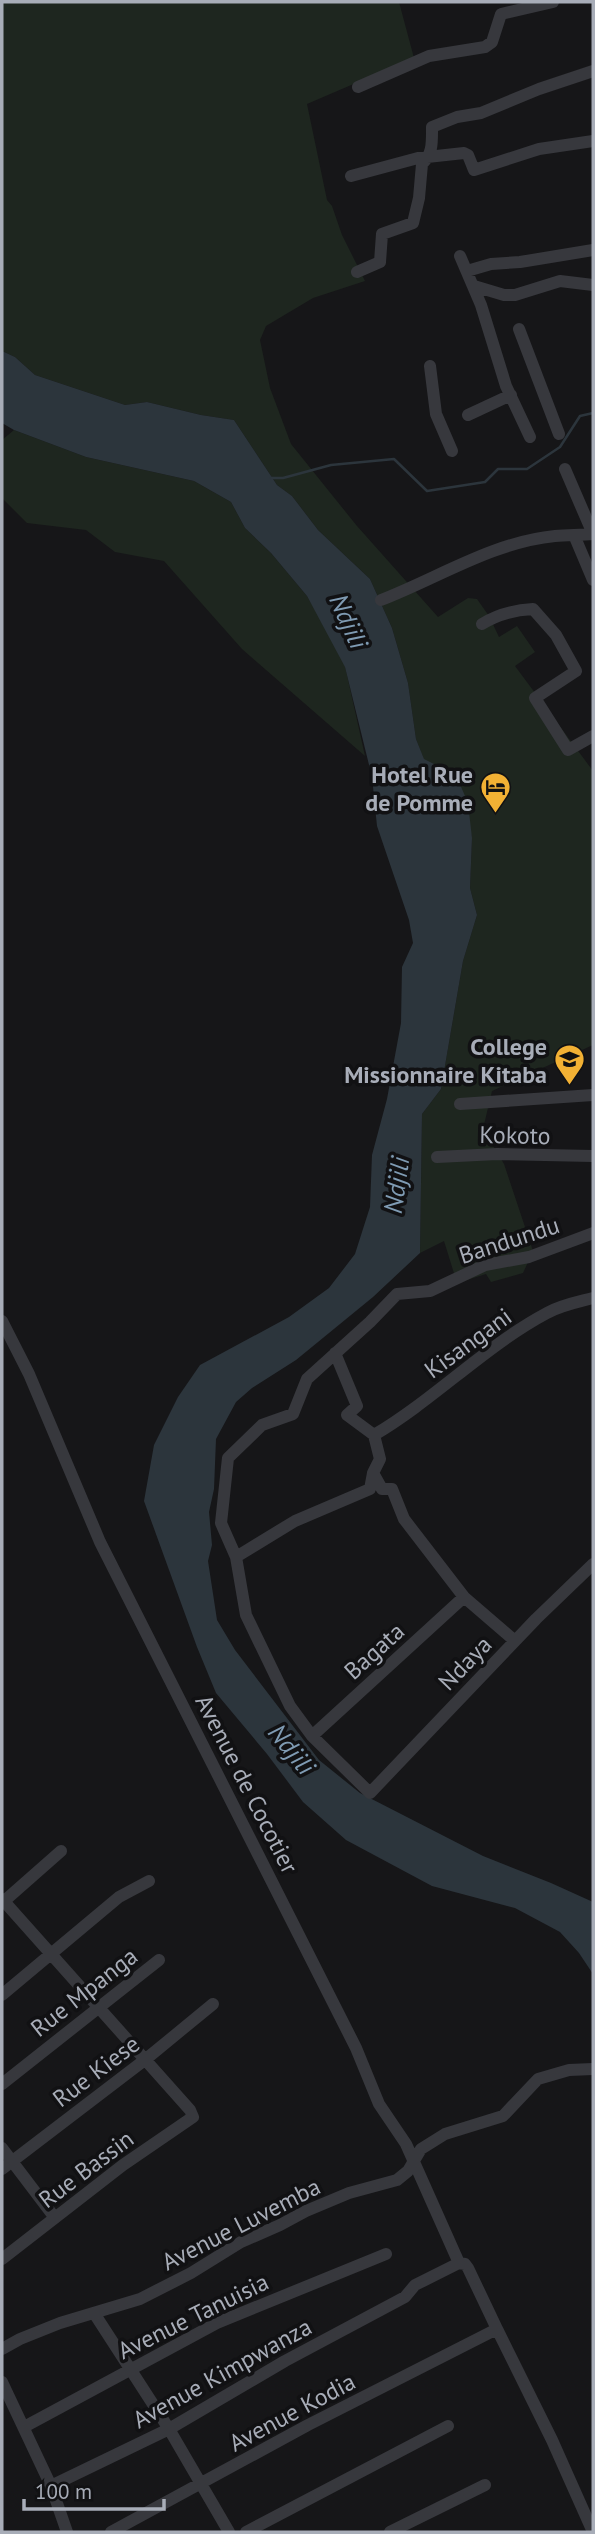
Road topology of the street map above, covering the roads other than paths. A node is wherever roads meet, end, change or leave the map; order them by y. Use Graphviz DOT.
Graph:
graph roads {
  1 [pos="553,2"];
  2 [pos="593,71"];
  3 [pos="358,87"];
  4 [pos="593,141"];
  5 [pos="428,158"];
  6 [pos="351,176"];
  7 [pos="593,250"];
  8 [pos="460,256"];
  9 [pos="467,271"];
  10 [pos="357,272"];
  11 [pos="593,285"];
  12 [pos="474,286"];
  13 [pos="519,329"];
  14 [pos="430,366"];
  15 [pos="511,395"];
  16 [pos="468,415"];
  17 [pos="559,434"];
  18 [pos="530,438"];
  19 [pos="452,451"];
  20 [pos="565,469"];
  21 [pos="593,534"];
  22 [pos="574,536"];
  23 [pos="593,580"];
  24 [pos="381,600"];
  25 [pos="482,624"];
  26 [pos="593,736"];
  27 [pos="593,1095"];
  28 [pos="460,1104"];
  29 [pos="593,1156"];
  30 [pos="437,1157"];
  31 [pos="593,1233"];
  32 [pos="593,1298"];
  33 [pos="2,1321"];
  34 [pos="335,1353"];
  35 [pos="374,1434"];
  36 [pos="373,1473"];
  37 [pos="236,1557"];
  38 [pos="593,1564"];
  39 [pos="464,1597"];
  40 [pos="515,1641"];
  41 [pos="312,1736"];
  42 [pos="61,1851"];
  43 [pos="149,1881"];
  44 [pos="2,1901"];
  45 [pos="52,1953"];
  46 [pos="159,1961"];
  47 [pos="2,1995"];
  48 [pos="213,2004"];
  49 [pos="98,2007"];
  50 [pos="146,2059"];
  51 [pos="593,2069"];
  52 [pos="2,2084"];
  53 [pos="2,2148"];
  54 [pos="414,2162"];
  55 [pos="7,2165"];
  56 [pos="55,2218"];
  57 [pos="386,2254"];
  58 [pos="2,2259"];
  59 [pos="459,2263"];
  60 [pos="94,2313"];
  61 [pos="497,2329"];
  62 [pos="2,2349"];
  63 [pos="130,2370"];
  64 [pos="2,2384"];
  65 [pos="448,2426"];
  66 [pos="24,2427"];
  67 [pos="169,2429"];
  68 [pos="200,2483"];
  69 [pos="485,2485"];
  70 [pos="51,2486"];
  71 [pos="67,2532"];
  72 [pos="111,2532"];
  73 [pos="229,2532"];
  74 [pos="246,2532"];
  75 [pos="390,2532"];
  76 [pos="593,2532"];
  1 -- 3 [label="street"];
  2 -- 5 [label="street"];
  4 -- 5 [label="street"];
  5 -- 6 [label="street"];
  5 -- 10 [label="street"];
  7 -- 9 [label="street"];
  8 -- 9 [label="street"];
  9 -- 12 [label="street"];
  11 -- 12 [label="street"];
  12 -- 15 [label="street"];
  13 -- 17 [label="street"];
  14 -- 19 [label="street"];
  15 -- 16 [label="street"];
  15 -- 18 [label="street"];
  20 -- 21 [label="street"];
  21 -- 22 [label="street"];
  22 -- 23 [label="street"];
  22 -- 24 [label="street"];
  25 -- 26 [label="street"];
  27 -- 28 [label="street"];
  29 -- 30 [label="street, Kokoto"];
  31 -- 34 [label="street, Bandundu"];
  32 -- 35 [label="street, Kisangani"];
  33 -- 54 [label="street, Avenue de Cocotier"];
  34 -- 35 [label="street"];
  34 -- 37 [label="street"];
  35 -- 36 [label="street"];
  36 -- 37 [label="street"];
  36 -- 39 [label="street"];
  37 -- 41 [label="street"];
  38 -- 40 [label="street, Ndaya"];
  39 -- 40 [label="street"];
  39 -- 41 [label="street, Bagata"];
  40 -- 41 [label="street, Ndaya"];
  42 -- 44 [label="street"];
  43 -- 45 [label="street"];
  44 -- 45 [label="street"];
  45 -- 47 [label="street"];
  45 -- 49 [label="street"];
  46 -- 49 [label="street, Rue Mpanga"];
  48 -- 50 [label="street, Rue Kiese"];
  49 -- 50 [label="street"];
  49 -- 52 [label="street, Rue Mpanga"];
  50 -- 55 [label="street, Rue Kiese"];
  50 -- 56 [label="street, Rue Bassin"];
  51 -- 54 [label="street, Avenue Luvemba"];
  53 -- 55 [label="street"];
  54 -- 59 [label="street, Avenue de Cocotier"];
  54 -- 60 [label="street, Avenue Luvemba"];
  55 -- 56 [label="street"];
  56 -- 58 [label="street, Rue Bassin"];
  57 -- 63 [label="street, Avenue Tanuisia"];
  59 -- 61 [label="street, Avenue de Cocotier"];
  59 -- 67 [label="street, Avenue Kimpwanza"];
  60 -- 62 [label="street, Avenue Luvemba"];
  60 -- 63 [label="street"];
  61 -- 68 [label="street, Avenue Kodia"];
  61 -- 76 [label="street, Avenue de Cocotier"];
  63 -- 66 [label="street, Avenue Tanuisia"];
  63 -- 67 [label="street"];
  64 -- 66 [label="street"];
  65 -- 74 [label="street"];
  66 -- 70 [label="street"];
  67 -- 68 [label="street"];
  67 -- 70 [label="street, Avenue Kimpwanza"];
  68 -- 72 [label="street, Avenue Kodia"];
  68 -- 73 [label="street"];
  69 -- 75 [label="street"];
  70 -- 71 [label="street"];
}
